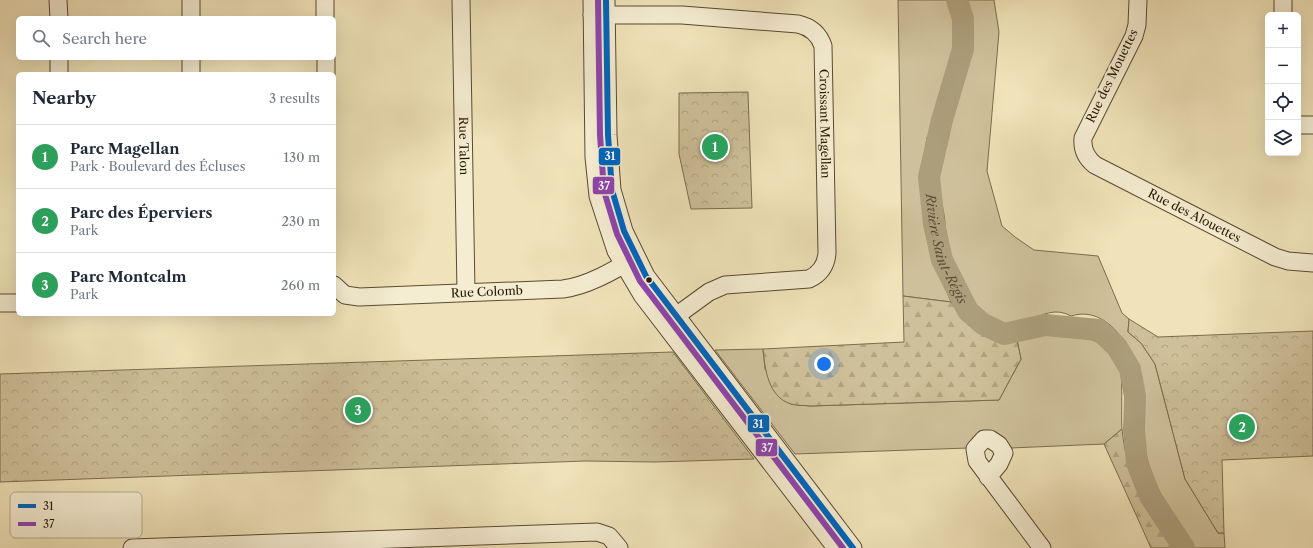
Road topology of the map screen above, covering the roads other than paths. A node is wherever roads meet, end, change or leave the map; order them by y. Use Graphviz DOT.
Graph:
graph roads {
  1 [pos="58,0"];
  2 [pos="191,0"];
  3 [pos="325,0"];
  4 [pos="461,0"];
  5 [pos="1138,0"];
  6 [pos="1283,0"];
  7 [pos="599,8"];
  8 [pos="1284,12"];
  9 [pos="58,16"];
  10 [pos="191,16"];
  11 [pos="325,16"];
  12 [pos="59,60"];
  13 [pos="191,60"];
  14 [pos="326,60"];
  15 [pos="59,72"];
  16 [pos="191,72"];
  17 [pos="326,72"];
  18 [pos="1301,125"];
  19 [pos="1313,125"];
  20 [pos="1084,151"];
  21 [pos="630,262"];
  22 [pos="1313,263"];
  23 [pos="336,288"];
  24 [pos="466,292"];
  25 [pos="0,303"];
  26 [pos="16,303"];
  27 [pos="670,320"];
  28 [pos="988,477"];
  29 [pos="472,542"];
  30 [pos="336,545"];
  31 [pos="203,547"];
  32 [pos="132,548"];
  33 [pos="619,548"];
  34 [pos="836,548"];
  35 [pos="853,548"];
  36 [pos="1042,548"];
  1 -- 9 [label="street"];
  2 -- 10 [label="street"];
  3 -- 11 [label="street"];
  4 -- 24 [label="street, Rue Talon"];
  5 -- 20 [label="street, Rue des Mouettes"];
  6 -- 8 [label="street"];
  7 -- 21 [label="street"];
  7 -- 27 [label="street, Croissant Magellan"];
  12 -- 15 [label="street"];
  13 -- 16 [label="street"];
  14 -- 17 [label="street"];
  18 -- 19 [label="street"];
  20 -- 22 [label="street, Rue des Alouettes"];
  21 -- 24 [label="street, Rue Colomb"];
  21 -- 27 [label="street"];
  23 -- 24 [label="street, Rue Colomb"];
  25 -- 26 [label="street"];
  27 -- 34 [label="street"];
  27 -- 35 [label="street"];
  28 -- 36 [label="street"];
  29 -- 30 [label="street"];
  29 -- 33 [label="street"];
  30 -- 31 [label="street"];
  31 -- 32 [label="street"];
}
